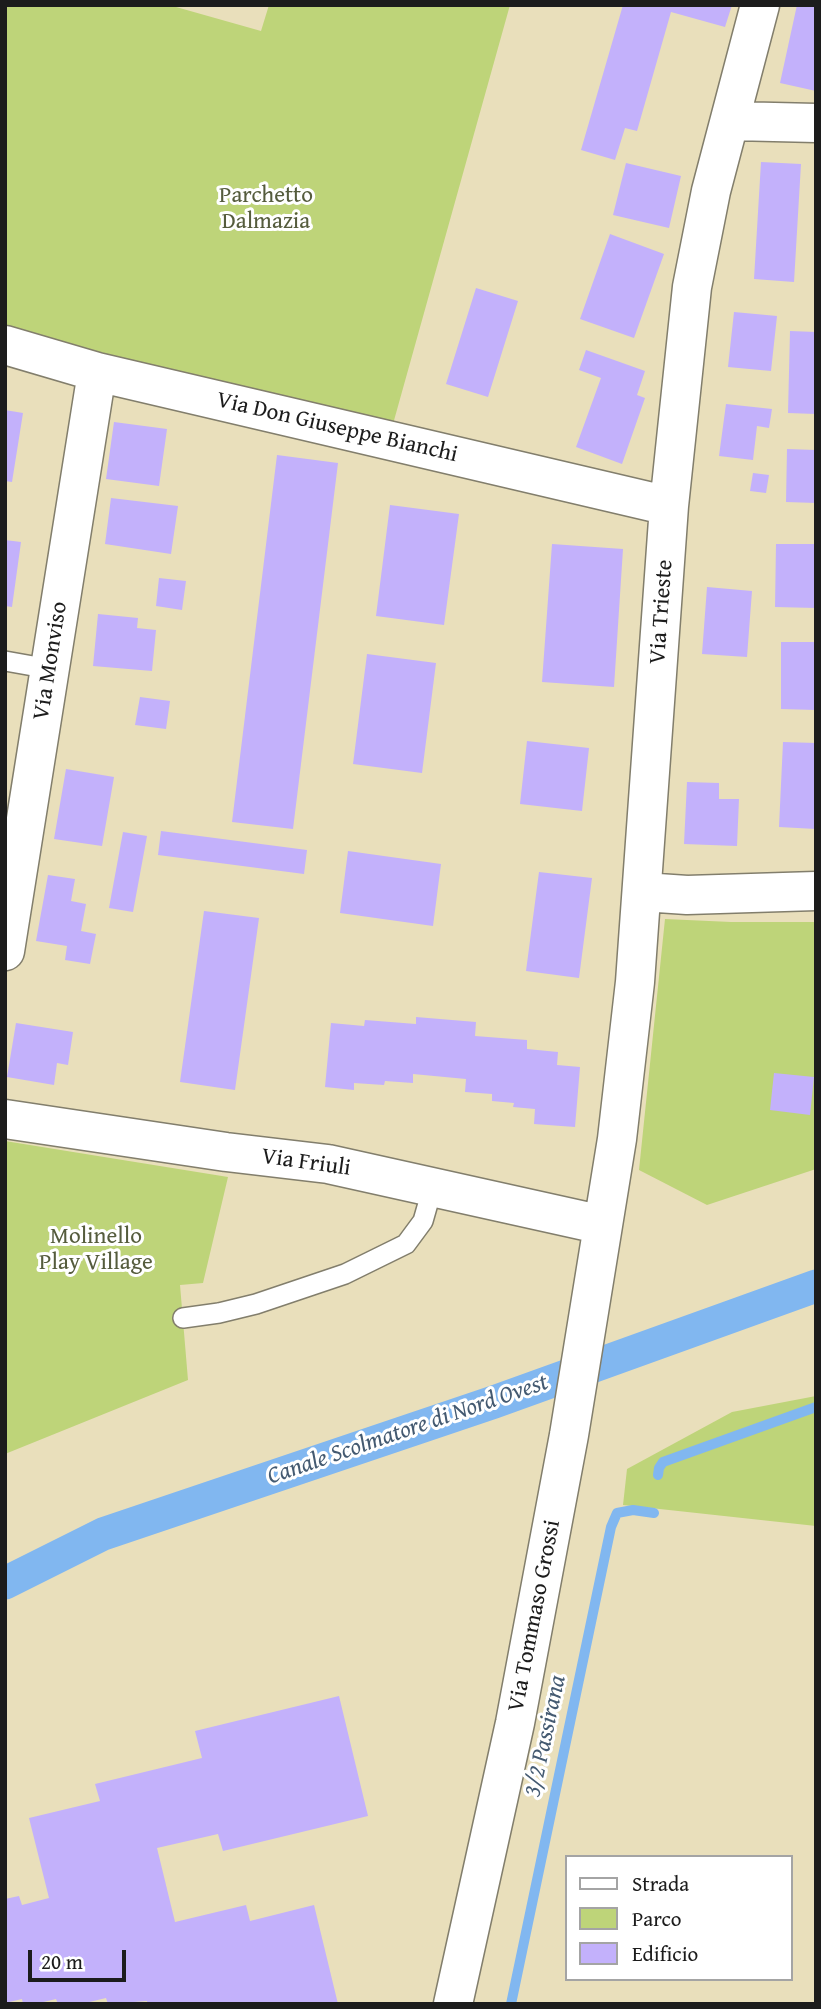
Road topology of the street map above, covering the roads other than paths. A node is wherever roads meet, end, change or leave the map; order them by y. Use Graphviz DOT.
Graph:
graph roads {
  1 [pos="760,5"];
  2 [pos="732,121"];
  3 [pos="816,123"];
  4 [pos="5,345"];
  5 [pos="97,372"];
  6 [pos="669,506"];
  7 [pos="5,661"];
  8 [pos="50,668"];
  9 [pos="14,842"];
  10 [pos="816,891"];
  11 [pos="643,892"];
  12 [pos="5,951"];
  13 [pos="5,1119"];
  14 [pos="433,1186"];
  15 [pos="603,1225"];
  16 [pos="183,1318"];
  17 [pos="453,2004"];
  1 -- 2 [label="street, Via Trieste"];
  2 -- 3 [label="street"];
  2 -- 6 [label="street, Via Trieste"];
  4 -- 5 [label="street, Via Don Giuseppe Bianchi"];
  5 -- 6 [label="street, Via Don Giuseppe Bianchi"];
  5 -- 8 [label="street, Via Monviso"];
  6 -- 11 [label="street, Via Trieste"];
  7 -- 8 [label="lane"];
  8 -- 9 [label="street, Via Monviso"];
  9 -- 12 [label="street, Via Monviso"];
  10 -- 11 [label="street"];
  11 -- 15 [label="street, Via Trieste"];
  13 -- 14 [label="street, Via Friuli"];
  14 -- 15 [label="street, Via Friuli"];
  14 -- 16 [label="lane"];
  15 -- 17 [label="street, Via Tommaso Grossi"];
}
